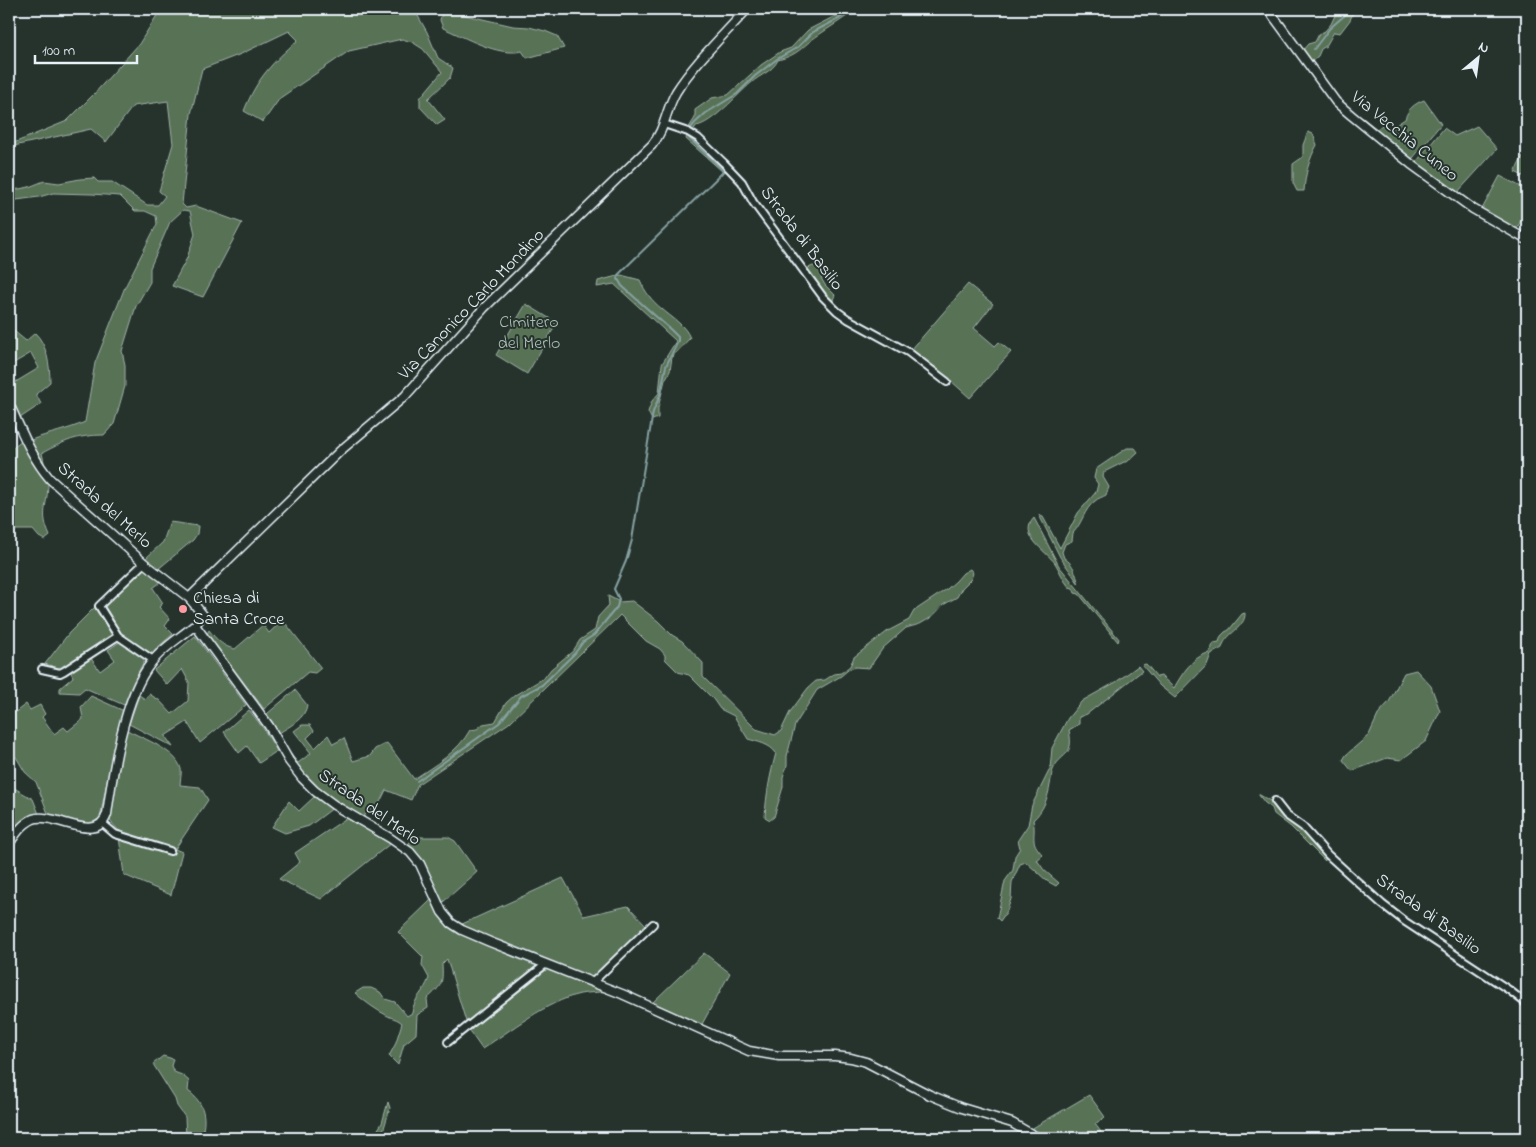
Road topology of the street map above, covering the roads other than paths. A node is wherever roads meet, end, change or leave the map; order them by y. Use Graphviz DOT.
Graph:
graph roads {
  1 [pos="747,9"];
  2 [pos="1268,9"];
  3 [pos="664,124"];
  4 [pos="1527,240"];
  5 [pos="947,382"];
  6 [pos="9,404"];
  7 [pos="144,564"];
  8 [pos="189,598"];
  9 [pos="195,625"];
  10 [pos="118,636"];
  11 [pos="153,660"];
  12 [pos="42,669"];
  13 [pos="1275,801"];
  14 [pos="102,823"];
  15 [pos="9,844"];
  16 [pos="170,851"];
  17 [pos="654,924"];
  18 [pos="546,964"];
  19 [pos="593,982"];
  20 [pos="1527,1004"];
  21 [pos="448,1042"];
  22 [pos="1038,1138"];
  1 -- 3 [label="street, Via Canonico Carlo Mondino"];
  2 -- 4 [label="street, Via Vecchia Cuneo"];
  3 -- 5 [label="street, Strada di Basilio"];
  3 -- 8 [label="street, Via Canonico Carlo Mondino"];
  6 -- 7 [label="street, Strada del Merlo"];
  7 -- 8 [label="street, Strada del Merlo"];
  7 -- 10 [label="street"];
  8 -- 9 [label="street, Strada del Merlo"];
  9 -- 11 [label="street"];
  9 -- 18 [label="street, Strada del Merlo"];
  10 -- 11 [label="street"];
  10 -- 12 [label="street"];
  11 -- 14 [label="street"];
  13 -- 20 [label="street, Strada di Basilio"];
  14 -- 15 [label="street"];
  14 -- 16 [label="street"];
  17 -- 19 [label="street"];
  18 -- 19 [label="street, Strada del Merlo"];
  18 -- 21 [label="street"];
  19 -- 22 [label="street, Strada del Merlo"];
}
